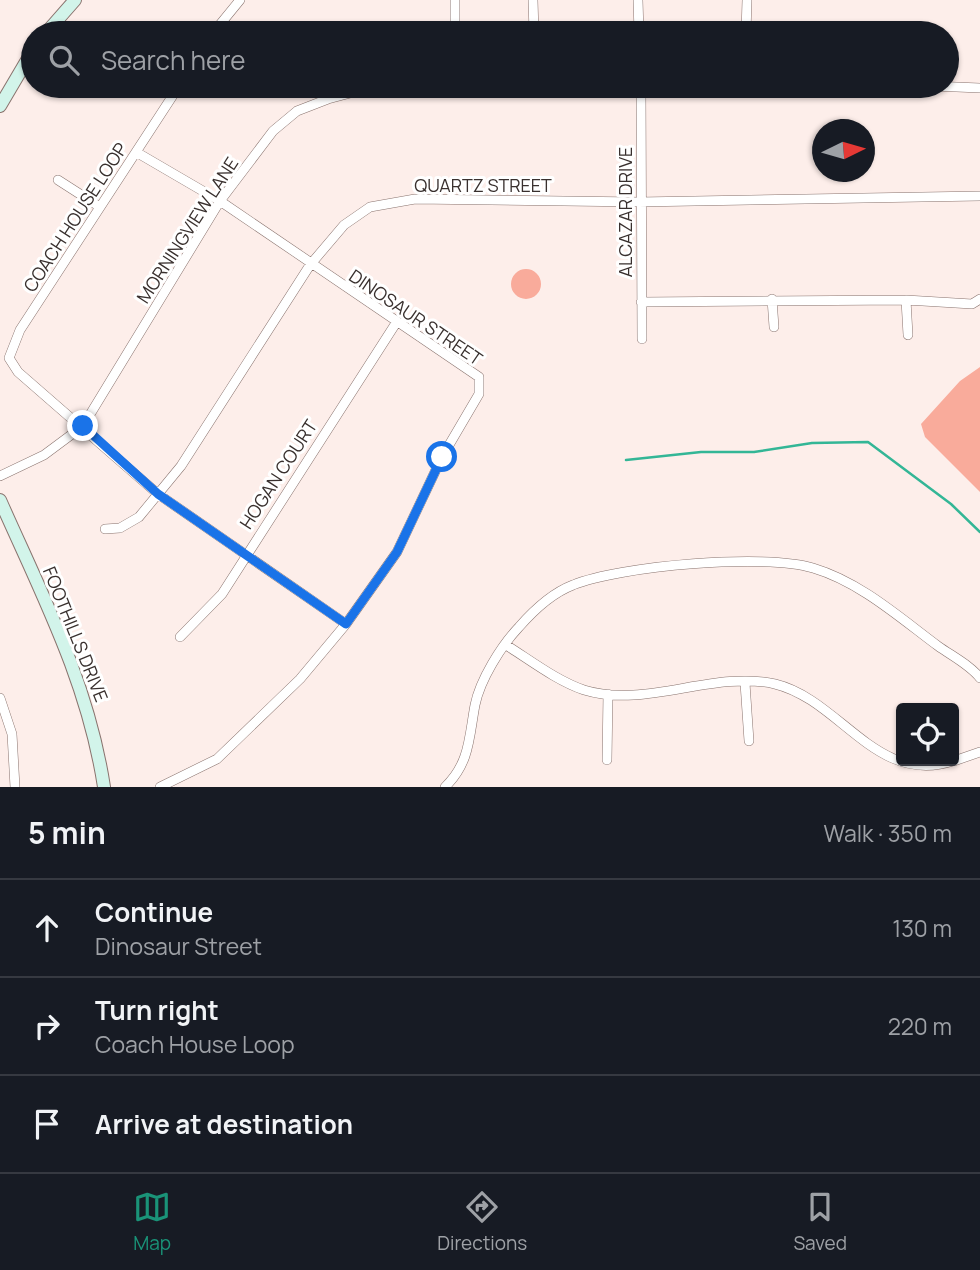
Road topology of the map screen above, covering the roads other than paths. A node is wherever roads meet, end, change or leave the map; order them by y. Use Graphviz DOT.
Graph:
graph roads {
  1 [pos="75,0"];
  2 [pos="240,0"];
  3 [pos="455,0"];
  4 [pos="533,0"];
  5 [pos="638,0"];
  6 [pos="747,0"];
  7 [pos="57,21"];
  8 [pos="223,21"];
  9 [pos="455,21"];
  10 [pos="534,21"];
  11 [pos="639,21"];
  12 [pos="746,21"];
  13 [pos="21,70"];
  14 [pos="959,87"];
  15 [pos="980,88"];
  16 [pos="171,98"];
  17 [pos="337,98"];
  18 [pos="641,98"];
  19 [pos="0,106"];
  20 [pos="136,152"];
  21 [pos="58,180"];
  22 [pos="980,196"];
  23 [pos="220,201"];
  24 [pos="639,202"];
  25 [pos="100,207"];
  26 [pos="310,265"];
  27 [pos="772,299"];
  28 [pos="980,299"];
  29 [pos="906,300"];
  30 [pos="641,302"];
  31 [pos="396,323"];
  32 [pos="774,327"];
  33 [pos="908,335"];
  34 [pos="642,339"];
  35 [pos="83,426"];
  36 [pos="0,476"];
  37 [pos="158,494"];
  38 [pos="0,500"];
  39 [pos="105,529"];
  40 [pos="246,553"];
  41 [pos="346,624"];
  42 [pos="180,637"];
  43 [pos="506,645"];
  44 [pos="980,678"];
  45 [pos="745,683"];
  46 [pos="608,694"];
  47 [pos="0,698"];
  48 [pos="749,741"];
  49 [pos="980,752"];
  50 [pos="959,759"];
  51 [pos="607,760"];
  52 [pos="896,761"];
  53 [pos="15,787"];
  54 [pos="104,787"];
  55 [pos="160,787"];
  56 [pos="445,787"];
  1 -- 7 [label="street"];
  2 -- 8 [label="street"];
  3 -- 9 [label="street"];
  4 -- 10 [label="street"];
  5 -- 11 [label="street"];
  6 -- 12 [label="street"];
  13 -- 19 [label="street"];
  14 -- 15 [label="street"];
  16 -- 20 [label="street, COACH HOUSE LOOP"];
  17 -- 23 [label="street, MORNINGVIEW LANE"];
  18 -- 24 [label="street, ALCAZAR DRIVE"];
  20 -- 23 [label="street, DINOSAUR STREET"];
  20 -- 25 [label="street, COACH HOUSE LOOP"];
  21 -- 25 [label="street"];
  22 -- 24 [label="street, QUARTZ STREET"];
  23 -- 26 [label="street, DINOSAUR STREET"];
  23 -- 35 [label="street, MORNINGVIEW LANE"];
  24 -- 26 [label="street, QUARTZ STREET"];
  24 -- 30 [label="street, ALCAZAR DRIVE"];
  25 -- 35 [label="street, COACH HOUSE LOOP"];
  26 -- 31 [label="street, DINOSAUR STREET"];
  26 -- 37 [label="street, QUARTZ STREET"];
  27 -- 29 [label="street"];
  27 -- 30 [label="street"];
  27 -- 32 [label="street"];
  28 -- 29 [label="street"];
  29 -- 33 [label="street"];
  30 -- 34 [label="street, ALCAZAR DRIVE"];
  31 -- 40 [label="street, HOGAN COURT"];
  31 -- 41 [label="street, DINOSAUR STREET"];
  35 -- 36 [label="street, MORNINGVIEW LANE"];
  35 -- 37 [label="street, COACH HOUSE LOOP"];
  37 -- 39 [label="street, QUARTZ STREET"];
  37 -- 40 [label="street, COACH HOUSE LOOP"];
  38 -- 54 [label="street, FOOTHILLS DRIVE"];
  40 -- 41 [label="street, COACH HOUSE LOOP"];
  40 -- 42 [label="street, HOGAN COURT"];
  41 -- 55 [label="street, DINOSAUR STREET"];
  43 -- 44 [label="street"];
  43 -- 46 [label="street"];
  43 -- 56 [label="street"];
  45 -- 46 [label="street"];
  45 -- 48 [label="street"];
  45 -- 52 [label="street"];
  46 -- 51 [label="street"];
  47 -- 53 [label="street"];
  49 -- 50 [label="street"];
}
